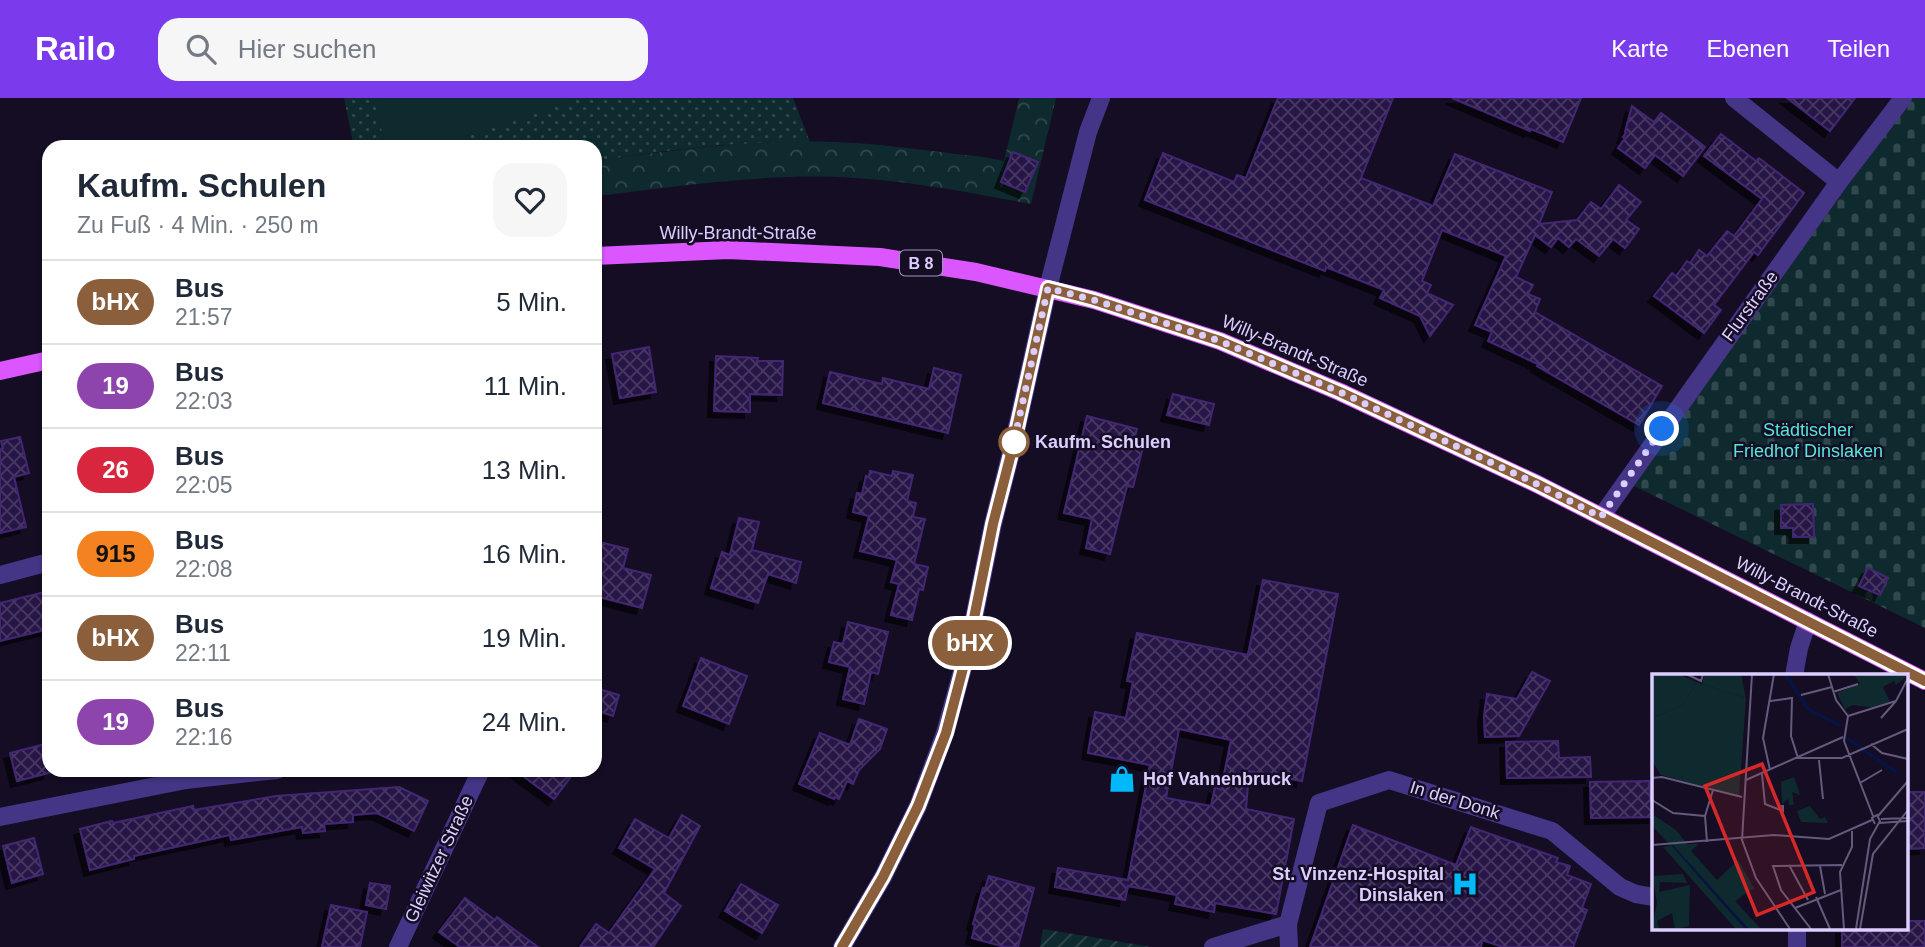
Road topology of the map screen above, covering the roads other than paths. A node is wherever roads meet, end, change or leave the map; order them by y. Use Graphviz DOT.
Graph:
graph roads {
  1 [pos="1101,98"];
  2 [pos="1734,98"];
  3 [pos="1903,98"];
  4 [pos="1839,182"];
  5 [pos="602,256"];
  6 [pos="1048,288"];
  7 [pos="42,362"];
  8 [pos="0,371"];
  9 [pos="1601,517"];
  10 [pos="42,564"];
  11 [pos="0,575"];
  12 [pos="1808,621"];
  13 [pos="1794,674"];
  14 [pos="1925,681"];
  15 [pos="213,777"];
  16 [pos="475,777"];
  17 [pos="0,817"];
  18 [pos="1652,897"];
  19 [pos="1288,924"];
  20 [pos="398,947"];
  21 [pos="842,947"];
  22 [pos="1213,947"];
  23 [pos="1289,947"];
  1 -- 6 [label="street"];
  2 -- 4 [label="street"];
  3 -- 4 [label="street, Flurstraße"];
  4 -- 9 [label="street, Flurstraße"];
  5 -- 6 [label="main road, Willy-Brandt-Straße / B 8"];
  6 -- 9 [label="main road, Willy-Brandt-Straße / B 8"];
  6 -- 21 [label="street"];
  7 -- 8 [label="main road"];
  9 -- 12 [label="main road, Willy-Brandt-Straße / B 8"];
  10 -- 11 [label="street"];
  12 -- 13 [label="street"];
  12 -- 14 [label="main road, Willy-Brandt-Straße / B 8"];
  15 -- 17 [label="street"];
  16 -- 20 [label="street, Gleiwitzer Straße"];
  18 -- 19 [label="street, In der Donk"];
  19 -- 22 [label="street"];
  19 -- 23 [label="street, In der Donk"];
}
